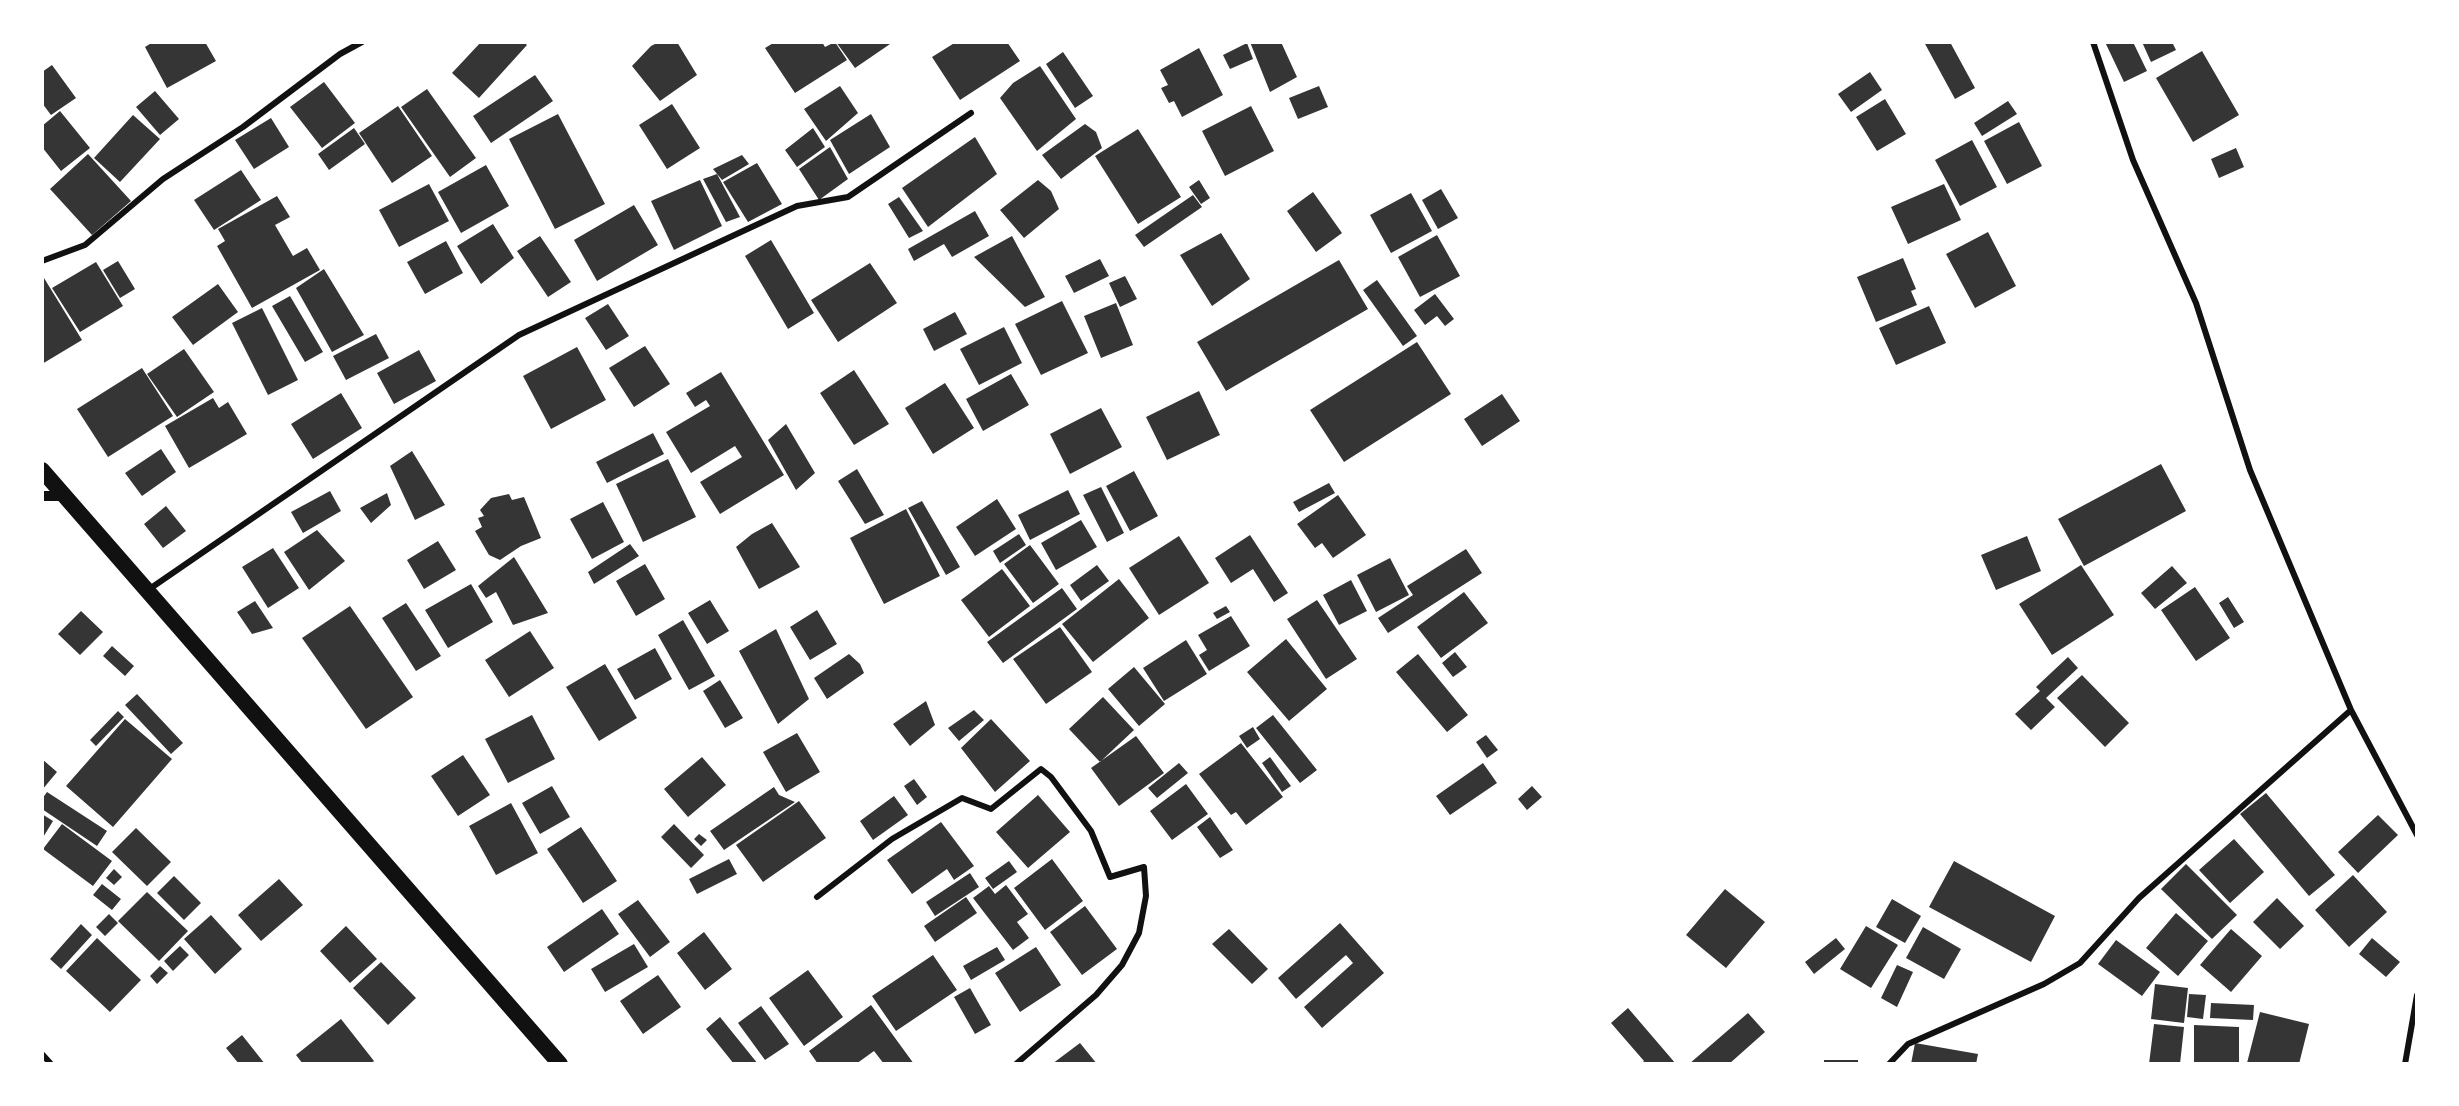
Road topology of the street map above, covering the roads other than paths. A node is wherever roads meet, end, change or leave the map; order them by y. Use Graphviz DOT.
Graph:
graph roads {
  1 [pos="362,42"];
  2 [pos="2093,42"];
  3 [pos="971,113"];
  4 [pos="42,261"];
  5 [pos="42,470"];
  6 [pos="42,496"];
  7 [pos="62,496"];
  8 [pos="147,590"];
  9 [pos="2350,710"];
  10 [pos="2417,835"];
  11 [pos="817,897"];
  12 [pos="2417,994"];
  13 [pos="42,1054"];
  14 [pos="51,1064"];
  15 [pos="560,1064"];
  16 [pos="1016,1064"];
  17 [pos="1889,1064"];
  18 [pos="2405,1064"];
  1 -- 4 [label="street"];
  2 -- 9 [label="street"];
  3 -- 8 [label="street"];
  5 -- 7 [label="highway"];
  6 -- 7 [label="street"];
  7 -- 8 [label="highway"];
  8 -- 15 [label="highway"];
  9 -- 10 [label="street"];
  9 -- 17 [label="street"];
  11 -- 16 [label="street"];
  12 -- 18 [label="street"];
  13 -- 14 [label="street"];
}
